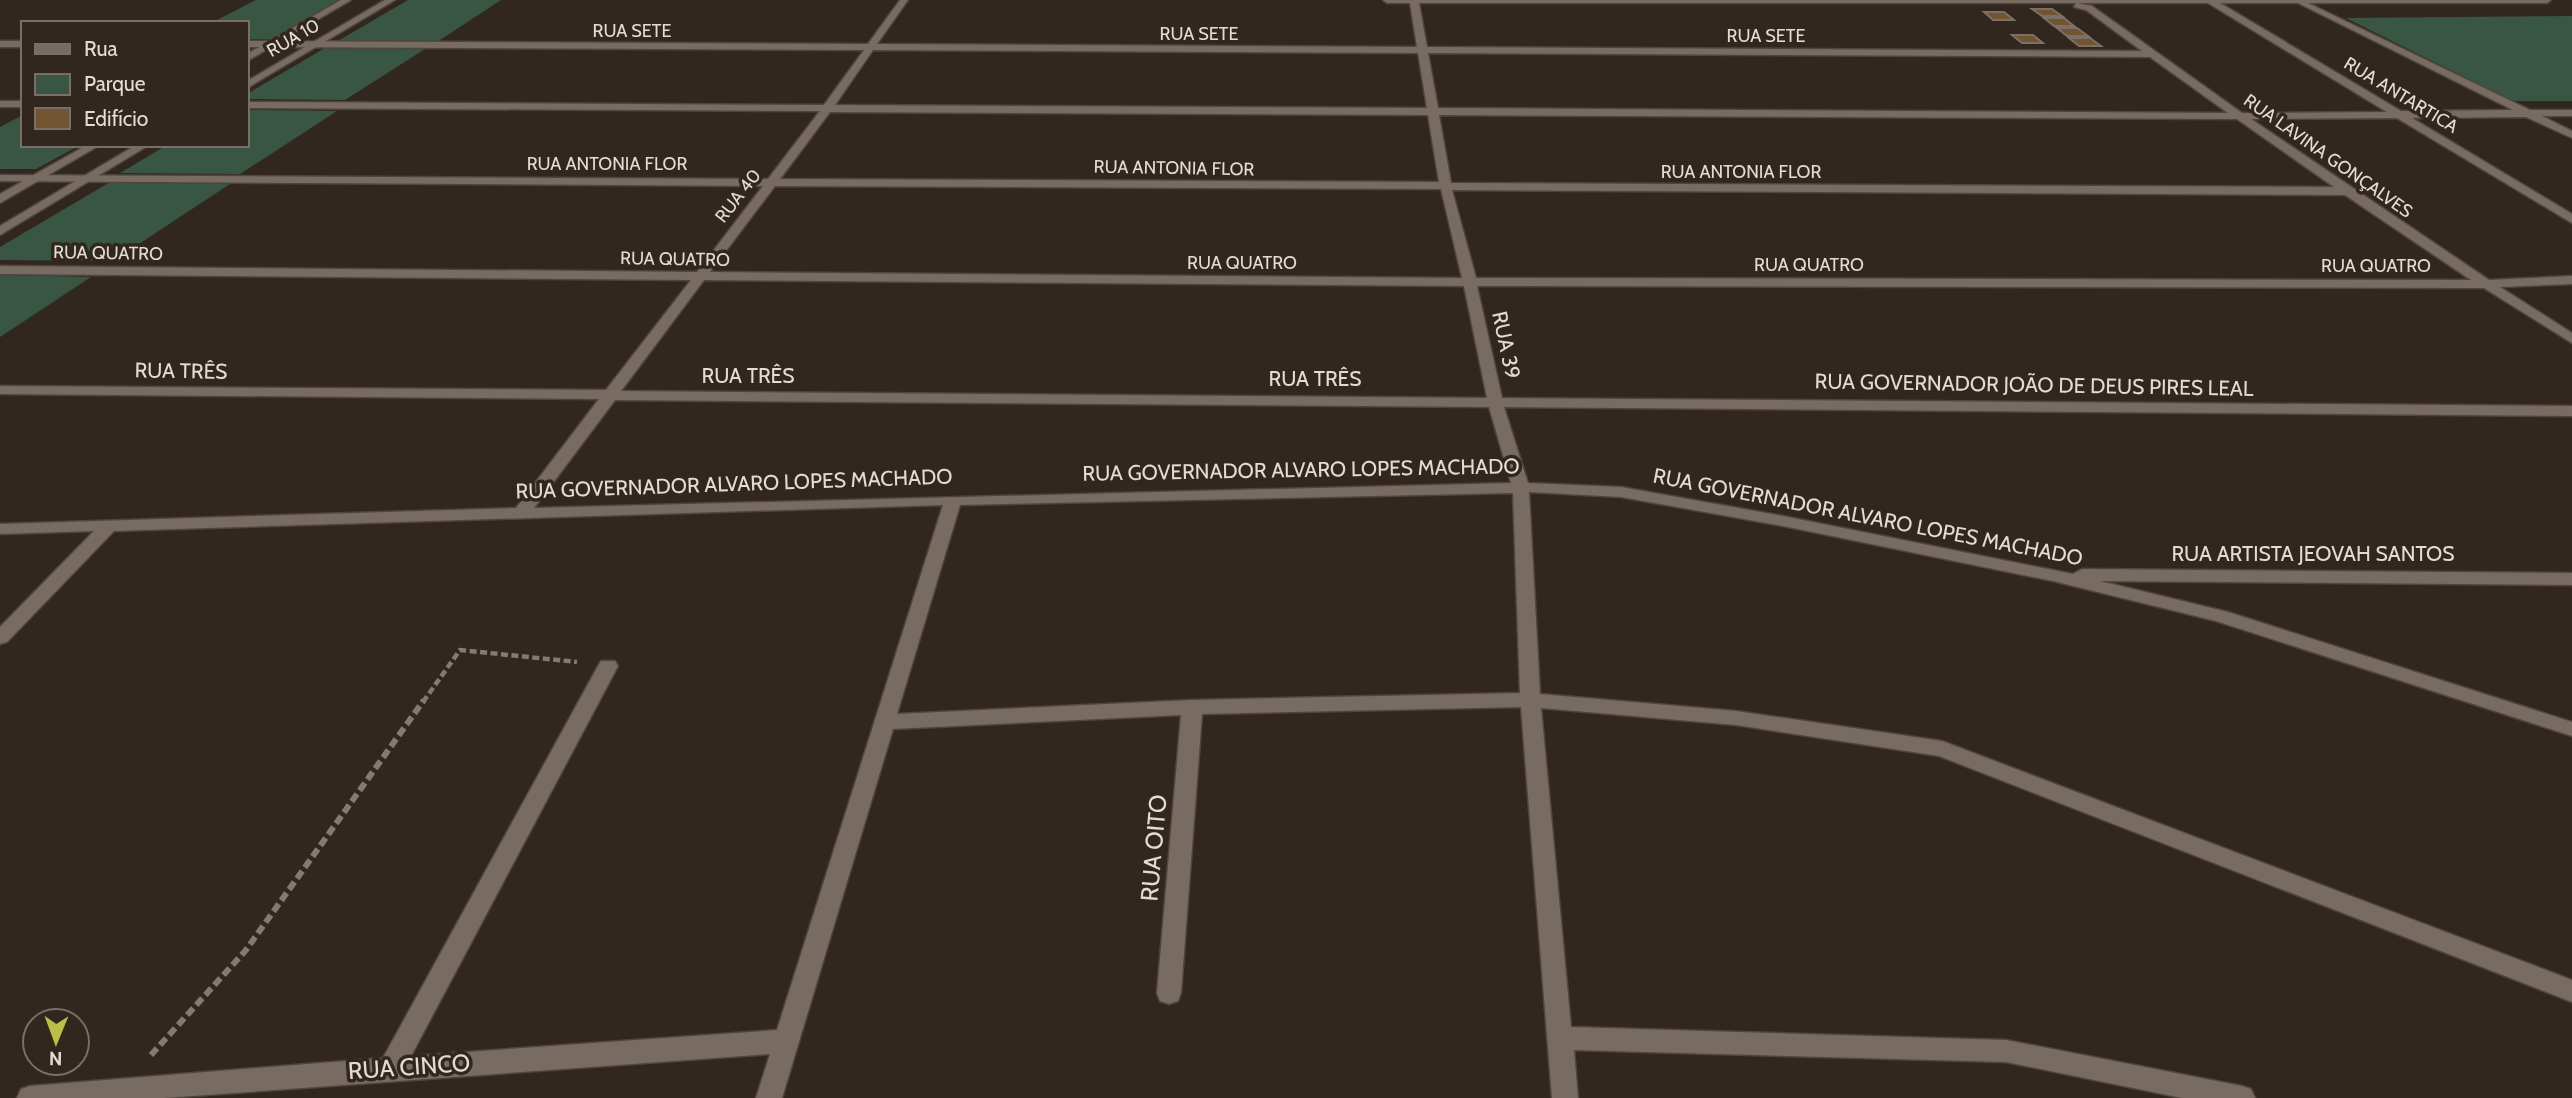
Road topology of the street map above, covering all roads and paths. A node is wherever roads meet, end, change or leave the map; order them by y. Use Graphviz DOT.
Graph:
graph roads {
  1 [pos="348,0"];
  2 [pos="391,0"];
  3 [pos="904,0"];
  4 [pos="1387,0"];
  5 [pos="1414,0"];
  6 [pos="2062,0"];
  7 [pos="2547,0"];
  8 [pos="2211,1"];
  9 [pos="2305,1"];
  10 [pos="0,44"];
  11 [pos="21,44"];
  12 [pos="248,44"];
  13 [pos="270,44"];
  14 [pos="318,44"];
  15 [pos="870,49"];
  16 [pos="1422,50"];
  17 [pos="2151,54"];
  18 [pos="248,57"];
  19 [pos="248,84"];
  20 [pos="0,104"];
  21 [pos="21,104"];
  22 [pos="248,105"];
  23 [pos="827,110"];
  24 [pos="1433,111"];
  25 [pos="2528,113"];
  26 [pos="2572,113"];
  27 [pos="2401,116"];
  28 [pos="2240,117"];
  29 [pos="2572,135"];
  30 [pos="91,147"];
  31 [pos="141,147"];
  32 [pos="0,178"];
  33 [pos="38,178"];
  34 [pos="88,178"];
  35 [pos="771,182"];
  36 [pos="1446,188"];
  37 [pos="2348,191"];
  38 [pos="0,199"];
  39 [pos="2572,219"];
  40 [pos="0,231"];
  41 [pos="0,270"];
  42 [pos="698,277"];
  43 [pos="2572,280"];
  44 [pos="1470,282"];
  45 [pos="2484,284"];
  46 [pos="2572,339"];
  47 [pos="0,390"];
  48 [pos="612,396"];
  49 [pos="1495,401"];
  50 [pos="2572,411"];
  51 [pos="1521,488"];
  52 [pos="953,500"];
  53 [pos="522,513"];
  54 [pos="110,526"];
  55 [pos="0,529"];
  56 [pos="2053,575"];
  57 [pos="2572,579"];
  58 [pos="0,638"];
  59 [pos="608,666"];
  60 [pos="1530,701"];
  61 [pos="1192,708"];
  62 [pos="887,722"];
  63 [pos="2572,729"];
  64 [pos="2572,991"];
  65 [pos="1168,993"];
  66 [pos="1560,1038"];
  67 [pos="788,1041"];
  68 [pos="390,1069"];
  69 [pos="120,1090"];
  70 [pos="30,1098"];
  71 [pos="769,1098"];
  72 [pos="1565,1098"];
  73 [pos="2242,1098"];
  1 -- 13 [label="street, RUA 10"];
  2 -- 14 [label="street, RUA 10"];
  3 -- 15 [label="street, RUA 40"];
  4 -- 5 [label="street"];
  5 -- 6 [label="street"];
  5 -- 16 [label="street, RUA 39"];
  6 -- 8 [label="street"];
  6 -- 17 [label="street, RUA LAVINA GONÇALVES"];
  7 -- 9 [label="street"];
  8 -- 9 [label="street"];
  8 -- 27 [label="street, RUA ANTARTICA"];
  9 -- 25 [label="street"];
  10 -- 11 [label="street"];
  12 -- 13 [label="street, RUA SETE"];
  13 -- 14 [label="street, RUA SETE"];
  13 -- 18 [label="street, RUA 10"];
  14 -- 15 [label="street, RUA SETE"];
  14 -- 19 [label="street, RUA 10"];
  15 -- 16 [label="street, RUA SETE"];
  15 -- 23 [label="street, RUA 40"];
  16 -- 17 [label="street, RUA SETE"];
  16 -- 24 [label="street, RUA 39"];
  17 -- 28 [label="street, RUA LAVINA GONÇALVES"];
  20 -- 21 [label="street"];
  22 -- 23 [label="street"];
  23 -- 24 [label="street"];
  23 -- 35 [label="street, RUA 40"];
  24 -- 28 [label="street"];
  24 -- 36 [label="street, RUA 39"];
  25 -- 26 [label="street"];
  25 -- 27 [label="street"];
  25 -- 29 [label="street"];
  27 -- 28 [label="street"];
  27 -- 39 [label="street, RUA ANTARTICA"];
  28 -- 37 [label="street, RUA LAVINA GONÇALVES"];
  30 -- 33 [label="street"];
  31 -- 34 [label="street"];
  32 -- 33 [label="street, RUA ANTONIA FLOR"];
  33 -- 34 [label="street, RUA ANTONIA FLOR"];
  33 -- 38 [label="street"];
  34 -- 35 [label="street, RUA ANTONIA FLOR"];
  34 -- 40 [label="street"];
  35 -- 36 [label="street, RUA ANTONIA FLOR"];
  35 -- 42 [label="street, RUA 40"];
  36 -- 37 [label="street, RUA ANTONIA FLOR"];
  36 -- 44 [label="street, RUA 39"];
  37 -- 45 [label="street, RUA LAVINA GONÇALVES"];
  41 -- 42 [label="street, RUA QUATRO"];
  42 -- 44 [label="street, RUA QUATRO"];
  42 -- 48 [label="street, RUA 40"];
  43 -- 45 [label="street, RUA QUATRO"];
  44 -- 45 [label="street, RUA QUATRO"];
  44 -- 49 [label="street, RUA 39"];
  45 -- 46 [label="street, RUA LAVINA GONÇALVES"];
  47 -- 48 [label="street, RUA TRÊS"];
  48 -- 49 [label="street, RUA TRÊS"];
  48 -- 53 [label="street, RUA 40"];
  49 -- 50 [label="street, RUA GOVERNADOR JOÃO DE DEUS PIRES LEAL"];
  49 -- 51 [label="street, RUA 39"];
  51 -- 52 [label="street, RUA GOVERNADOR ALVARO LOPES MACHADO"];
  51 -- 56 [label="street, RUA GOVERNADOR ALVARO LOPES MACHADO"];
  51 -- 60 [label="street, RUA 39"];
  52 -- 53 [label="street, RUA GOVERNADOR ALVARO LOPES MACHADO"];
  52 -- 62 [label="street"];
  53 -- 54 [label="street, RUA GOVERNADOR ALVARO LOPES MACHADO"];
  54 -- 55 [label="street, RUA GOVERNADOR ALVARO LOPES MACHADO"];
  54 -- 58 [label="street"];
  56 -- 57 [label="street, RUA ARTISTA JEOVAH SANTOS"];
  56 -- 63 [label="street, RUA GOVERNADOR ALVARO LOPES MACHADO"];
  59 -- 68 [label="street"];
  59 -- 69 [label="path"];
  60 -- 61 [label="street"];
  60 -- 64 [label="street"];
  60 -- 66 [label="street, RUA 39"];
  61 -- 62 [label="street"];
  61 -- 65 [label="street, RUA OITO"];
  62 -- 67 [label="street"];
  66 -- 72 [label="street, RUA 39"];
  66 -- 73 [label="street"];
  67 -- 68 [label="street, RUA CINCO"];
  67 -- 71 [label="street"];
  68 -- 69 [label="street, RUA CINCO"];
  69 -- 70 [label="street, RUA CINCO"];
}
